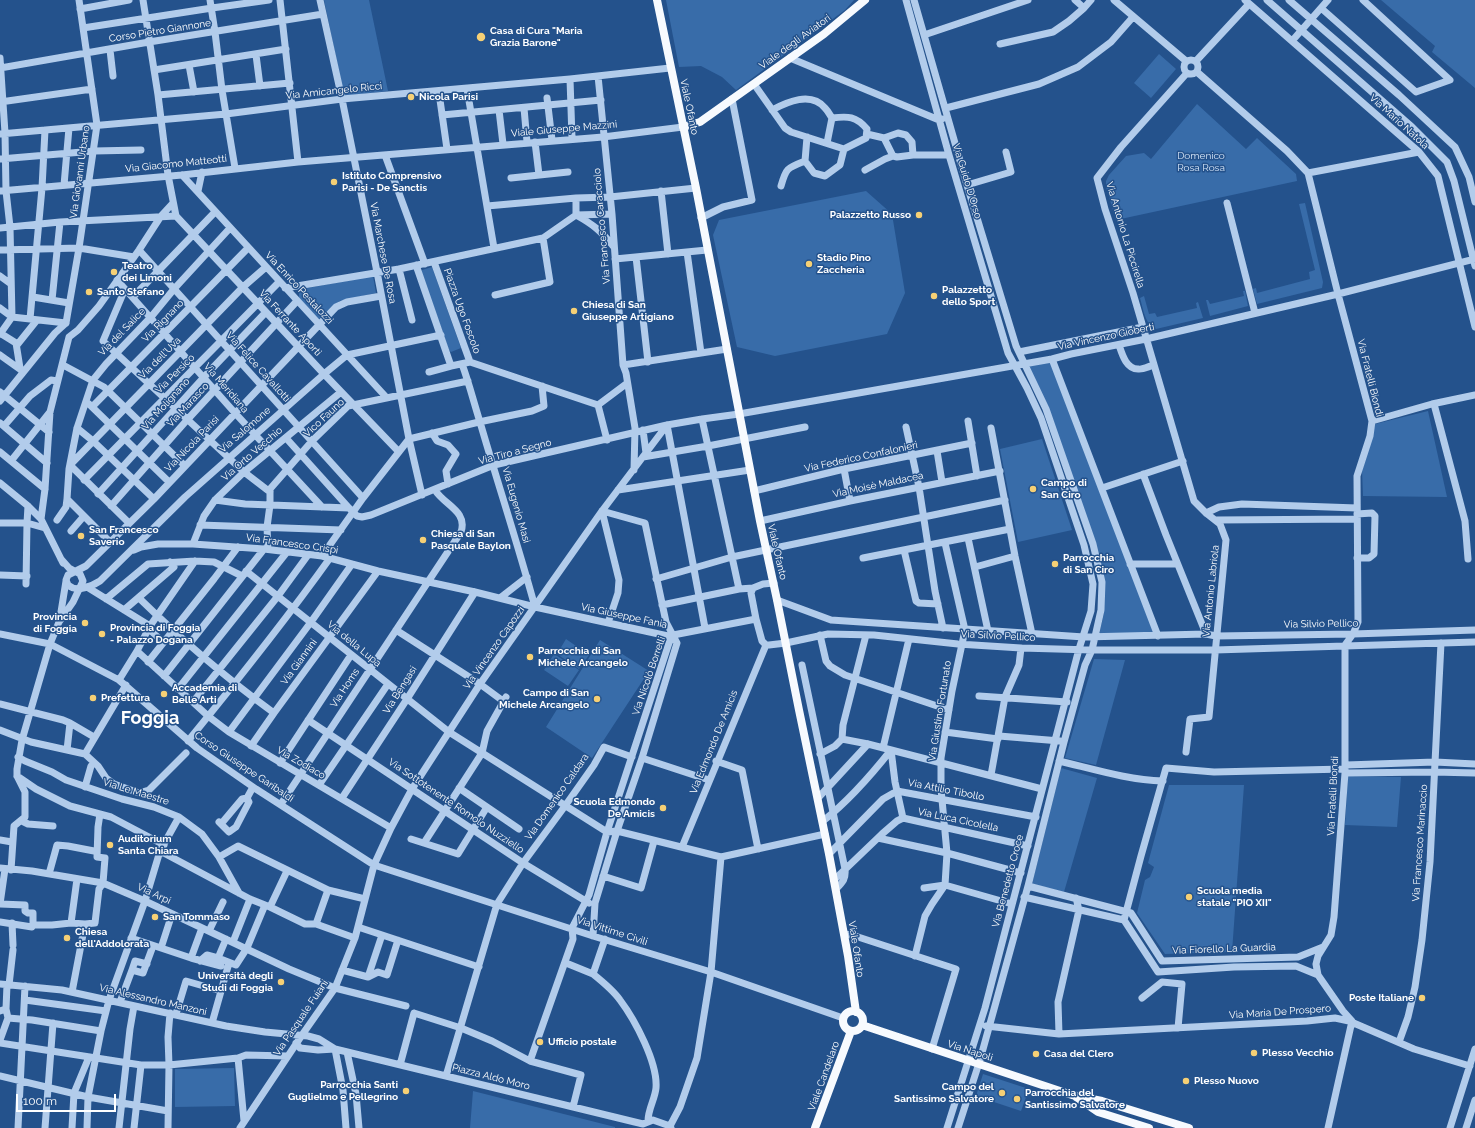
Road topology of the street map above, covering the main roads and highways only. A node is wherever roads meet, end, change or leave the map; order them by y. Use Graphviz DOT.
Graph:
graph roads {
  1 [pos="657,0"];
  2 [pos="865,0"];
  3 [pos="683,126"];
  4 [pos="856,1012"];
  5 [pos="862,1025"];
  6 [pos="851,1030"];
  7 [pos="1072,1095"];
  8 [pos="815,1128"];
  9 [pos="1149,1128"];
  10 [pos="1189,1128"];
  1 -- 3 [label="main road, Viale Ofanto"];
  2 -- 3 [label="main road, Viale degli Aviatori"];
  3 -- 4 [label="main road, Viale Ofanto"];
  4 -- 5 [label="main road"];
  4 -- 6 [label="main road"];
  5 -- 6 [label="main road"];
  5 -- 7 [label="main road, Via Napoli"];
  6 -- 8 [label="main road, Viale Candelaro"];
  7 -- 9 [label="main road, Via Napoli"];
  7 -- 10 [label="main road, Via Napoli"];
}
